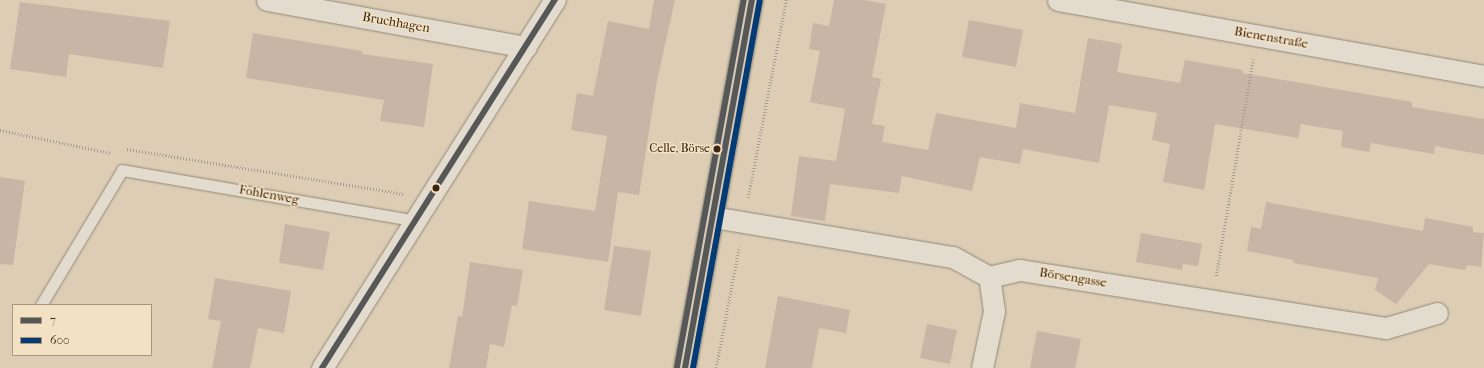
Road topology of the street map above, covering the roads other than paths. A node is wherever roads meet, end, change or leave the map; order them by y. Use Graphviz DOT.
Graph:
graph roads {
  1 [pos="267,0"];
  2 [pos="555,0"];
  3 [pos="752,0"];
  4 [pos="1058,0"];
  5 [pos="526,46"];
  6 [pos="1484,76"];
  7 [pos="713,217"];
  8 [pos="416,221"];
  9 [pos="989,277"];
  10 [pos="42,304"];
  11 [pos="1437,313"];
  12 [pos="322,368"];
  13 [pos="685,368"];
  14 [pos="982,368"];
  1 -- 5 [label="street, Bruchhagen"];
  2 -- 5 [label="street"];
  3 -- 7 [label="main road"];
  4 -- 6 [label="street, Bienenstraße"];
  5 -- 8 [label="street"];
  7 -- 9 [label="street"];
  7 -- 13 [label="main road"];
  8 -- 10 [label="lane, Fohlenweg"];
  8 -- 12 [label="street"];
  9 -- 11 [label="street, Börsengasse"];
  9 -- 14 [label="street"];
}
